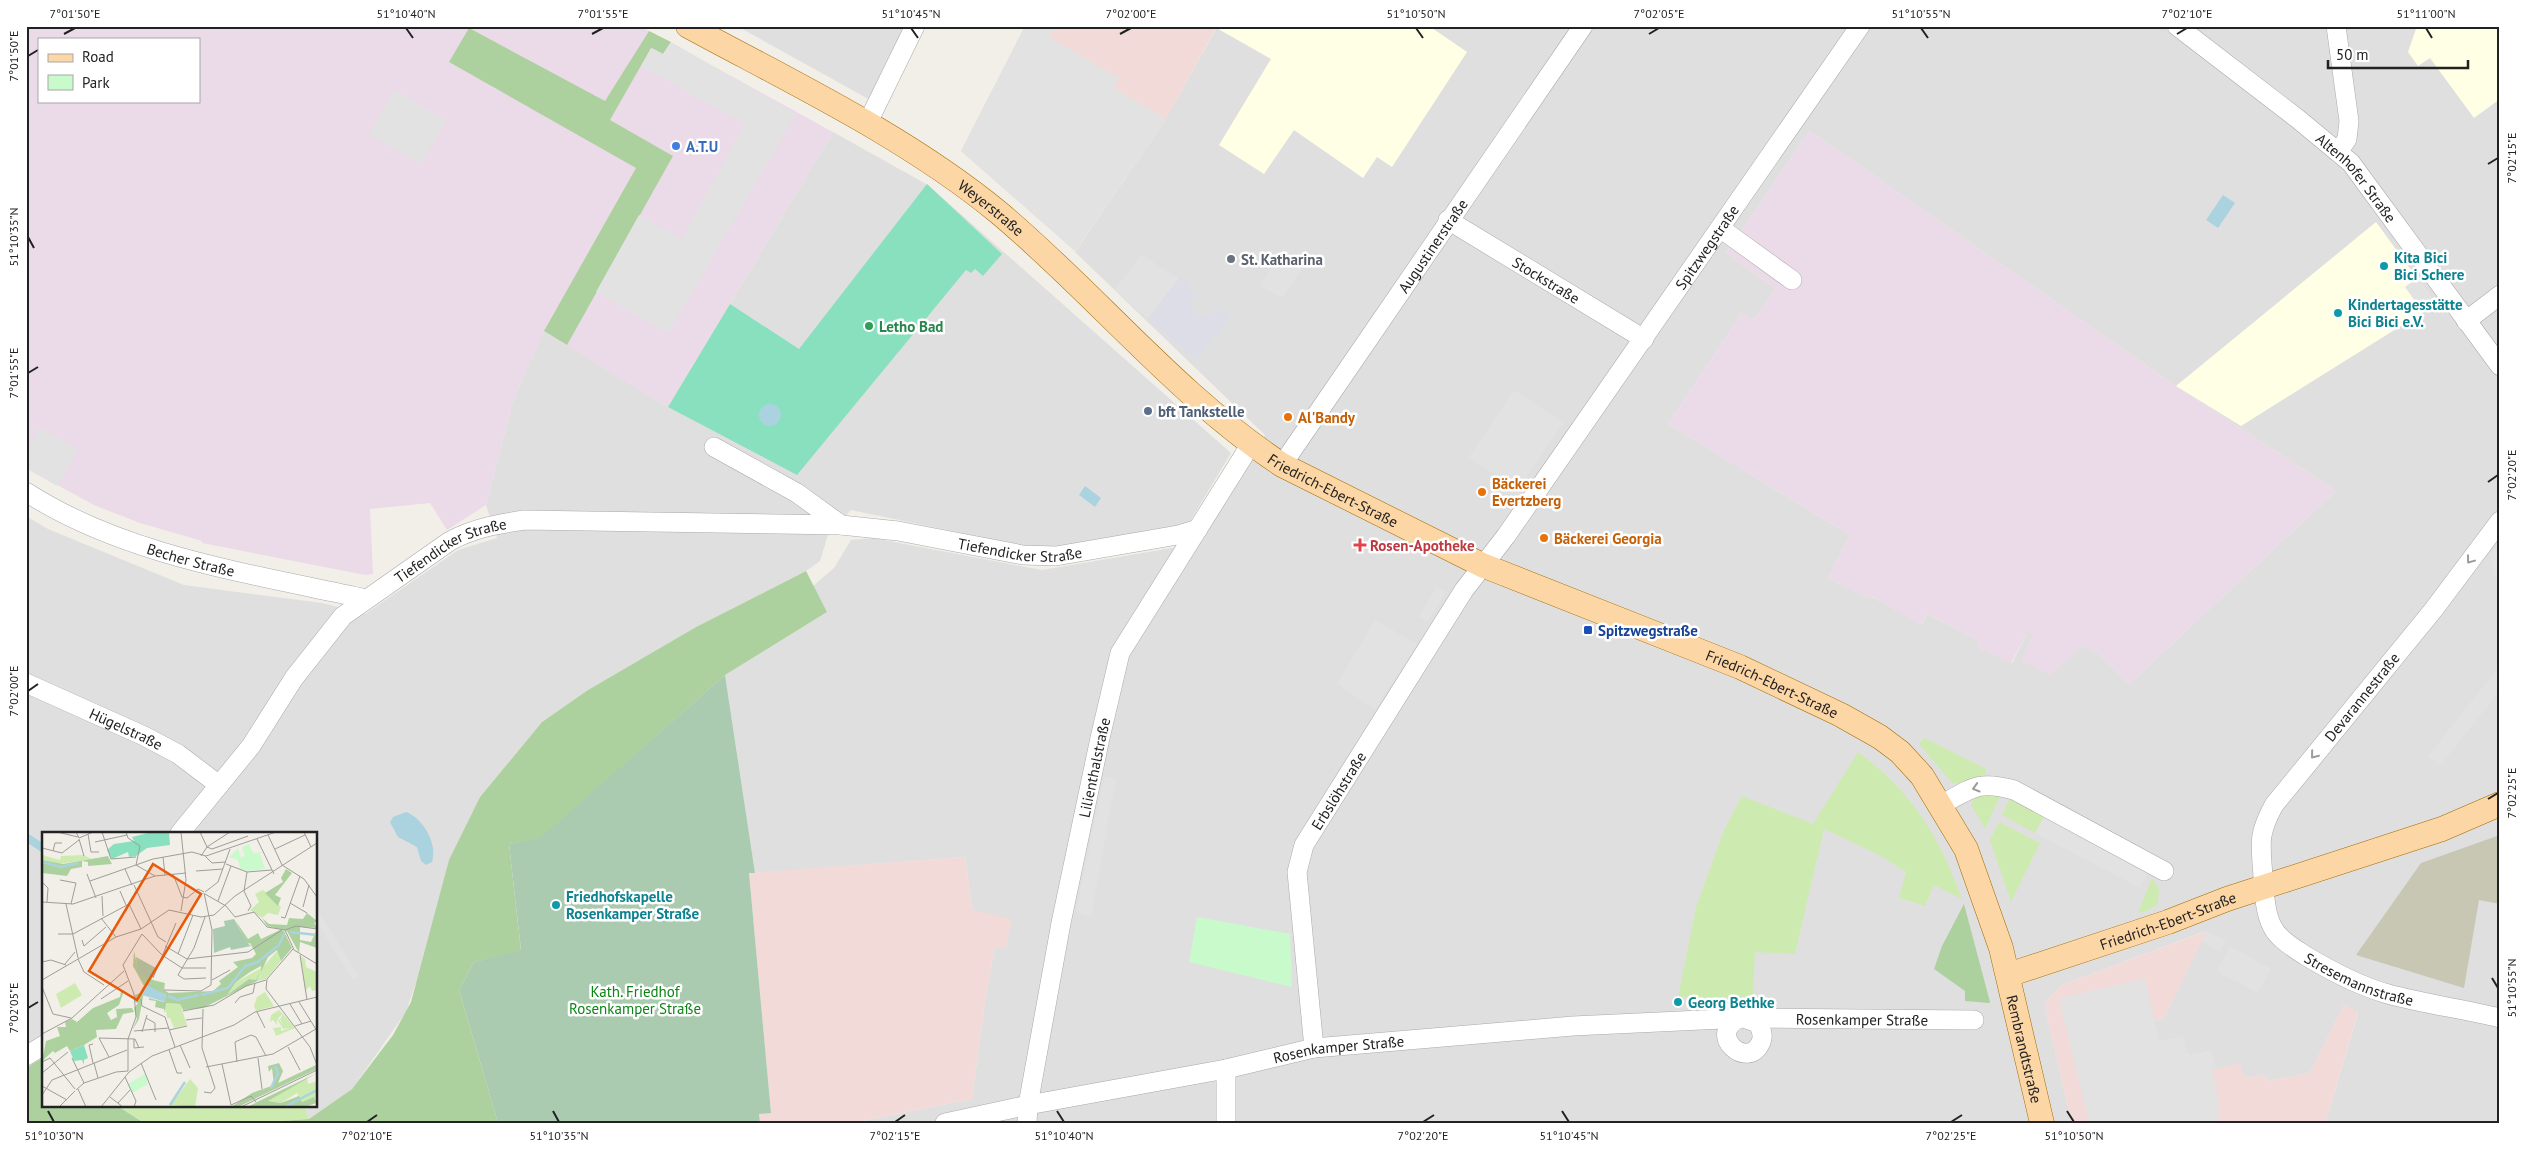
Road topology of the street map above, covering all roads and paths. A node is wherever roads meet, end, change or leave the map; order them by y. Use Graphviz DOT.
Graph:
graph roads {
  1 [pos="688,26"];
  2 [pos="915,26"];
  3 [pos="1583,26"];
  4 [pos="1860,26"];
  5 [pos="2177,26"];
  6 [pos="2336,26"];
  7 [pos="867,124"];
  8 [pos="2339,151"];
  9 [pos="1448,220"];
  10 [pos="1720,228"];
  11 [pos="1792,280"];
  12 [pos="2500,295"];
  13 [pos="2466,321"];
  14 [pos="1644,339"];
  15 [pos="2500,366"];
  16 [pos="1251,444"];
  17 [pos="714,447"];
  18 [pos="1282,465"];
  19 [pos="26,492"];
  20 [pos="2500,521"];
  21 [pos="841,526"];
  22 [pos="1198,529"];
  23 [pos="1482,565"];
  24 [pos="366,599"];
  25 [pos="26,683"];
  26 [pos="219,786"];
  27 [pos="2500,804"];
  28 [pos="1941,805"];
  29 [pos="181,832"];
  30 [pos="2164,871"];
  31 [pos="2264,886"];
  32 [pos="2008,975"];
  33 [pos="2500,1018"];
  34 [pos="1974,1020"];
  35 [pos="42,1046"];
  36 [pos="1314,1048"];
  37 [pos="26,1056"];
  38 [pos="1226,1069"];
  39 [pos="1027,1114"];
  40 [pos="945,1123"];
  41 [pos="1226,1123"];
  42 [pos="2042,1123"];
  1 -- 7 [label="main road, Weyerstraße"];
  2 -- 7 [label="street"];
  3 -- 9 [label="street, Augustinerstraße"];
  4 -- 10 [label="street, Spitzwegstraße"];
  5 -- 8 [label="street, Altenhofer Straße"];
  6 -- 8 [label="street"];
  7 -- 16 [label="main road, Weyerstraße"];
  8 -- 13 [label="street, Altenhofer Straße"];
  9 -- 14 [label="street, Stockstraße"];
  9 -- 18 [label="street, Augustinerstraße"];
  10 -- 11 [label="street"];
  10 -- 14 [label="street, Spitzwegstraße"];
  12 -- 13 [label="street"];
  13 -- 15 [label="street, Altenhofer Straße"];
  14 -- 23 [label="street, Spitzwegstraße"];
  16 -- 18 [label="main road, Friedrich-Ebert-Straße"];
  16 -- 22 [label="street, Lilienthalstraße"];
  17 -- 21 [label="street"];
  18 -- 23 [label="main road, Friedrich-Ebert-Straße"];
  19 -- 24 [label="street, Becher Straße"];
  20 -- 31 [label="street, Devarannestraße, one-way"];
  21 -- 22 [label="street, Tiefendicker Straße"];
  21 -- 24 [label="street, Tiefendicker Straße"];
  22 -- 39 [label="street, Lilienthalstraße"];
  23 -- 28 [label="main road, Friedrich-Ebert-Straße"];
  23 -- 36 [label="street, Erbslöhstraße"];
  24 -- 26 [label="street, Tiefendicker Straße"];
  25 -- 26 [label="street, Hügelstraße"];
  26 -- 29 [label="street, Tiefendicker Straße"];
  27 -- 31 [label="main road, Friedrich-Ebert-Straße"];
  30 -- 28 [label="street, one-way"];
  28 -- 32 [label="main road, Friedrich-Ebert-Straße"];
  31 -- 32 [label="main road, Friedrich-Ebert-Straße"];
  31 -- 33 [label="street, Stresemannstraße"];
  32 -- 42 [label="main road, Rembrandtstraße"];
  34 -- 36 [label="street, Rosenkamper Straße"];
  35 -- 37 [label="street"];
  36 -- 38 [label="street, Rosenkamper Straße"];
  38 -- 39 [label="street, Rosenkamper Straße"];
  38 -- 41 [label="street"];
  39 -- 40 [label="street, Rosenkamper Straße"];
}
